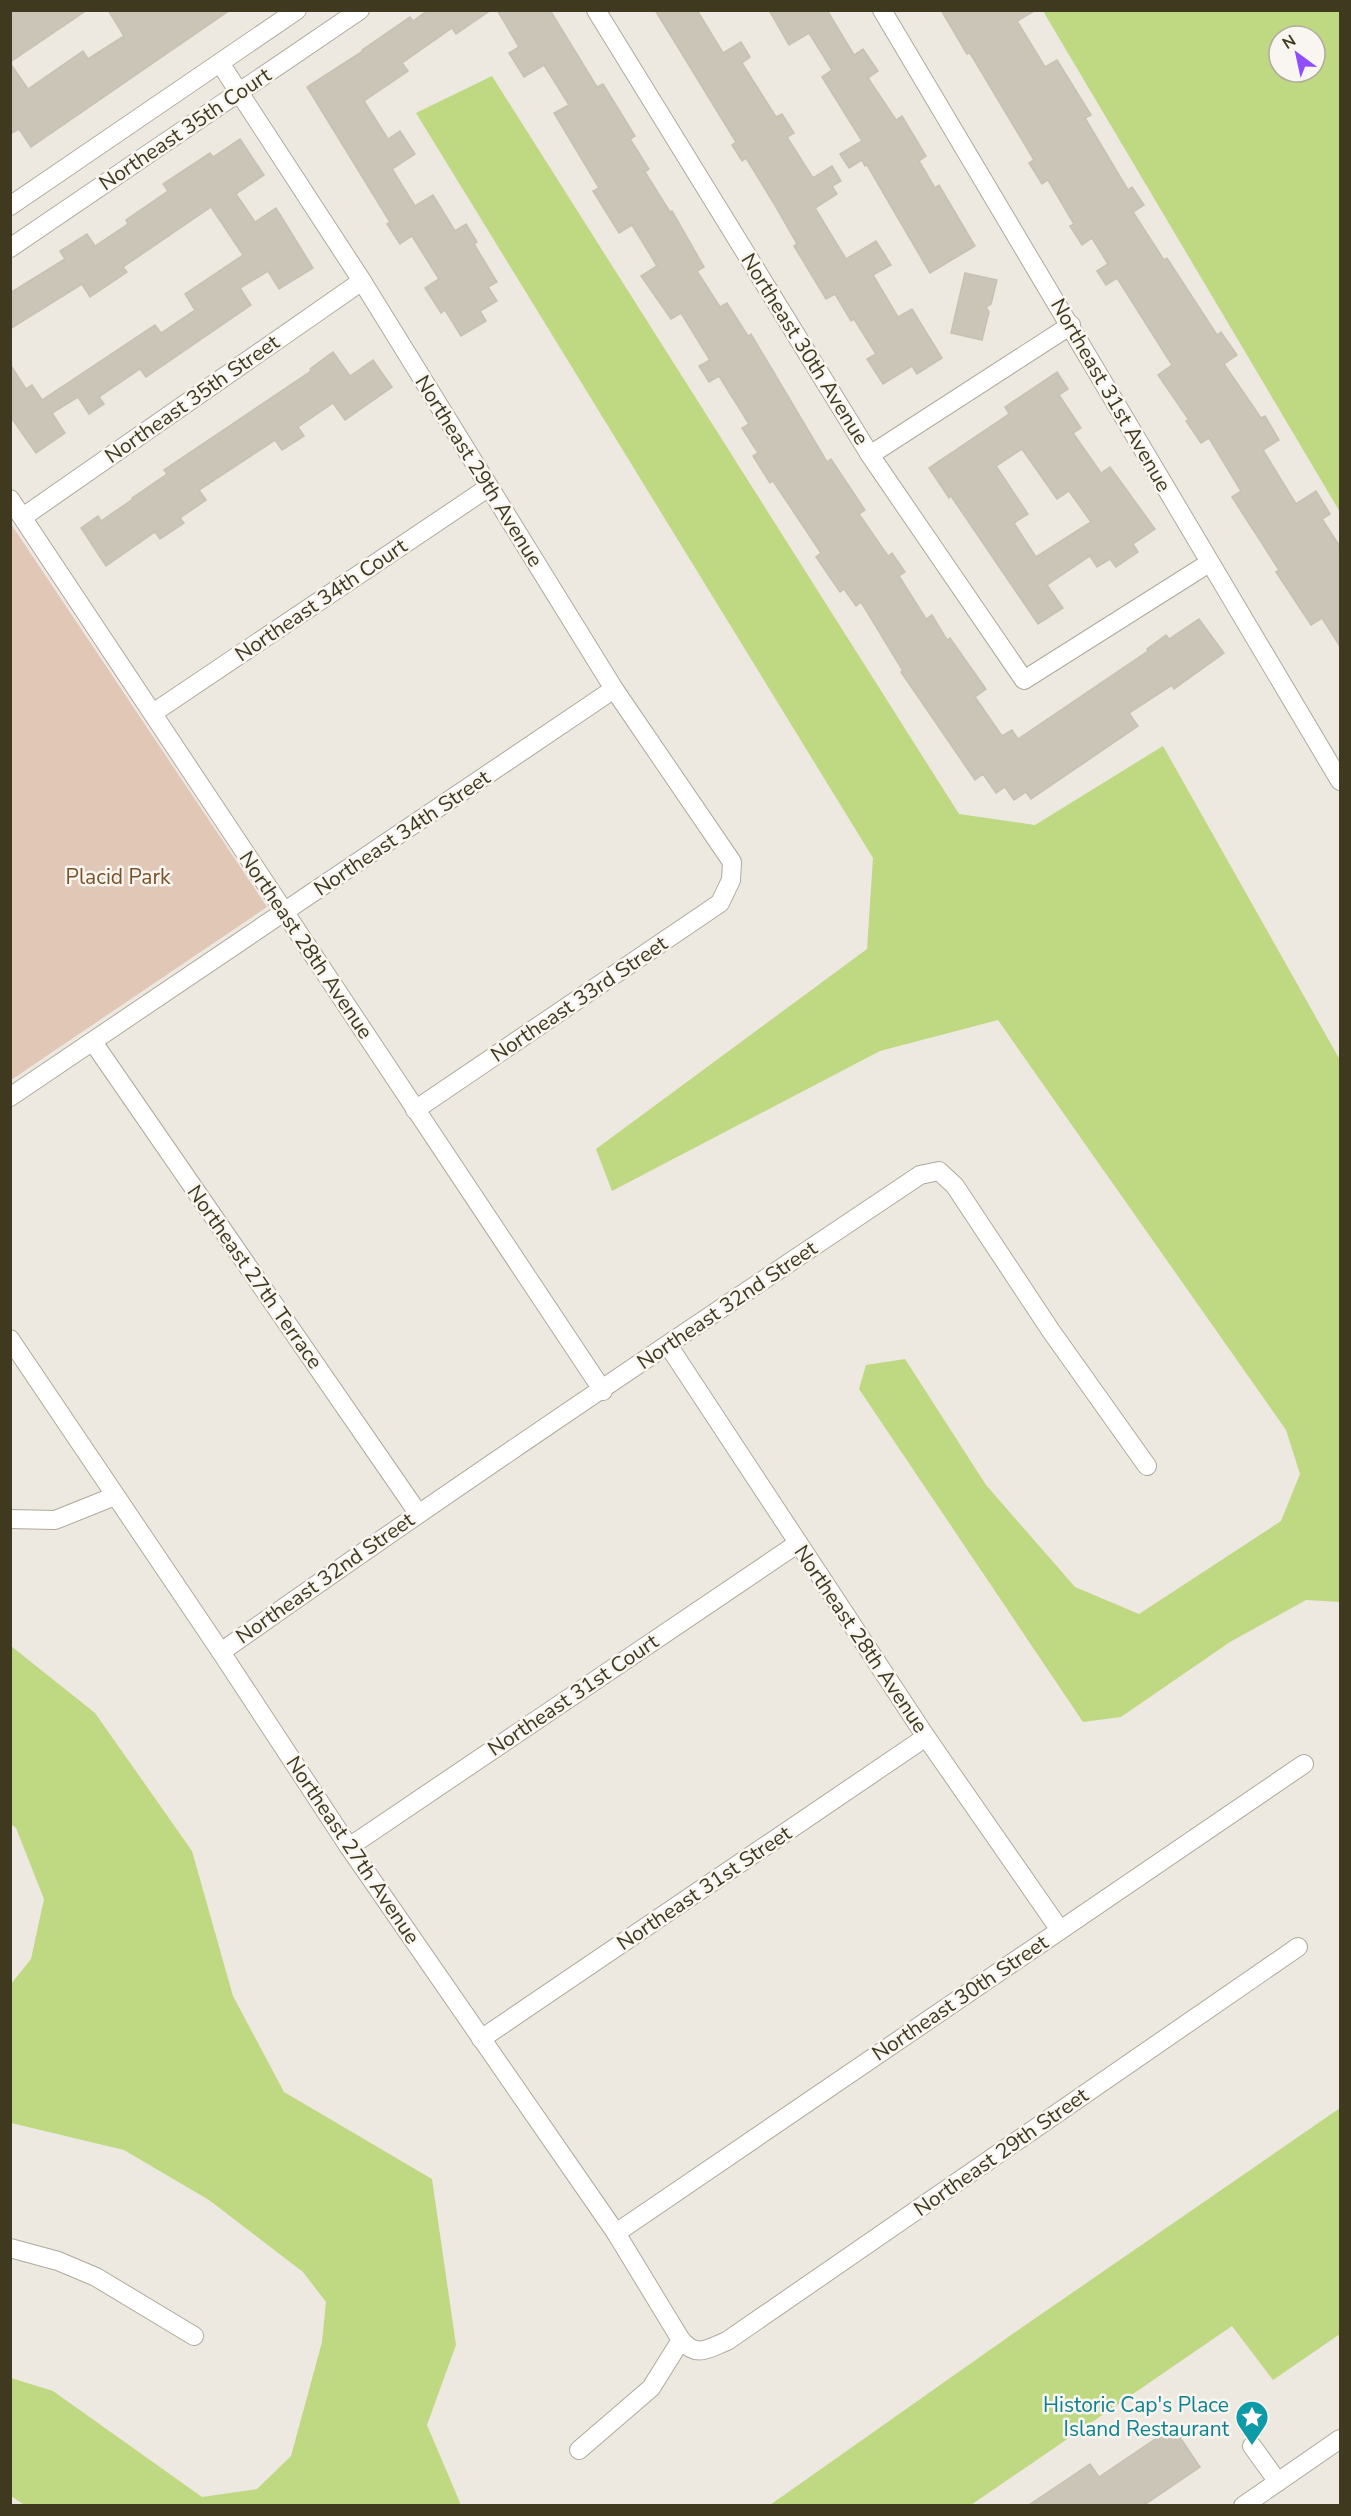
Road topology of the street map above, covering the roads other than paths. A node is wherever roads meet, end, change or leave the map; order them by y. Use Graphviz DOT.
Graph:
graph roads {
  1 [pos="297,10"];
  2 [pos="360,10"];
  3 [pos="596,10"];
  4 [pos="882,10"];
  5 [pos="220,63"];
  6 [pos="239,93"];
  7 [pos="10,206"];
  8 [pos="10,248"];
  9 [pos="362,281"];
  10 [pos="1071,325"];
  11 [pos="870,455"];
  12 [pos="489,487"];
  13 [pos="10,499"];
  14 [pos="23,517"];
  15 [pos="1209,563"];
  16 [pos="614,689"];
  17 [pos="153,713"];
  18 [pos="1341,781"];
  19 [pos="731,880"];
  20 [pos="284,913"];
  21 [pos="93,1042"];
  22 [pos="10,1097"];
  23 [pos="416,1110"];
  24 [pos="10,1339"];
  25 [pos="668,1345"];
  26 [pos="603,1391"];
  27 [pos="1147,1466"];
  28 [pos="115,1496"];
  29 [pos="418,1513"];
  30 [pos="10,1519"];
  31 [pos="797,1544"];
  32 [pos="221,1652"];
  33 [pos="926,1737"];
  34 [pos="1304,1764"];
  35 [pos="349,1847"];
  36 [pos="1060,1930"];
  37 [pos="1298,1947"];
  38 [pos="481,2039"];
  39 [pos="616,2233"];
  40 [pos="10,2248"];
  41 [pos="194,2336"];
  42 [pos="681,2340"];
  43 [pos="1341,2439"];
  44 [pos="1252,2446"];
  45 [pos="579,2450"];
  46 [pos="1278,2482"];
  47 [pos="1243,2505"];
  1 -- 5 [label="street, Northeast 35th Court"];
  2 -- 6 [label="street, Northeast 35th Court"];
  3 -- 11 [label="street, Northeast 30th Avenue"];
  4 -- 10 [label="street, Northeast 31st Avenue"];
  5 -- 6 [label="street, Northeast 29th Avenue"];
  5 -- 7 [label="street, Northeast 35th Court"];
  6 -- 8 [label="street, Northeast 35th Court"];
  6 -- 9 [label="street, Northeast 29th Avenue"];
  9 -- 12 [label="street, Northeast 29th Avenue"];
  9 -- 14 [label="street, Northeast 35th Street"];
  10 -- 11 [label="street"];
  10 -- 15 [label="street, Northeast 31st Avenue"];
  11 -- 15 [label="street, Northeast 30th Avenue"];
  12 -- 16 [label="street, Northeast 29th Avenue"];
  12 -- 17 [label="street, Northeast 34th Court"];
  13 -- 14 [label="street, Northeast 28th Avenue"];
  14 -- 17 [label="street, Northeast 28th Avenue"];
  15 -- 18 [label="street, Northeast 31st Avenue"];
  16 -- 19 [label="street, Northeast 29th Avenue"];
  16 -- 20 [label="street, Northeast 34th Street"];
  17 -- 20 [label="street, Northeast 28th Avenue"];
  19 -- 23 [label="street, Northeast 33rd Street"];
  20 -- 21 [label="street, Northeast 34th Street"];
  20 -- 23 [label="street, Northeast 28th Avenue"];
  21 -- 22 [label="street, Northeast 34th Street"];
  21 -- 29 [label="street, Northeast 27th Terrace"];
  23 -- 26 [label="street, Northeast 28th Avenue"];
  24 -- 28 [label="street, Northeast 27th Avenue"];
  25 -- 26 [label="street, Northeast 32nd Street"];
  25 -- 27 [label="street, Northeast 32nd Street"];
  25 -- 31 [label="street, Northeast 28th Avenue"];
  26 -- 29 [label="street, Northeast 32nd Street"];
  28 -- 30 [label="street"];
  28 -- 32 [label="street, Northeast 27th Avenue"];
  29 -- 32 [label="street, Northeast 32nd Street"];
  31 -- 33 [label="street, Northeast 28th Avenue"];
  31 -- 35 [label="street, Northeast 31st Court"];
  32 -- 35 [label="street, Northeast 27th Avenue"];
  33 -- 36 [label="street, Northeast 28th Avenue"];
  33 -- 38 [label="street, Northeast 31st Street"];
  34 -- 36 [label="street, Northeast 30th Street"];
  35 -- 38 [label="street, Northeast 27th Avenue"];
  36 -- 39 [label="street, Northeast 30th Street"];
  37 -- 42 [label="street, Northeast 29th Street"];
  38 -- 39 [label="street, Northeast 27th Avenue"];
  39 -- 42 [label="street, Northeast 27th Avenue"];
  40 -- 41 [label="street"];
  42 -- 45 [label="street"];
  43 -- 46 [label="street"];
  44 -- 46 [label="street"];
  46 -- 47 [label="street"];
}
